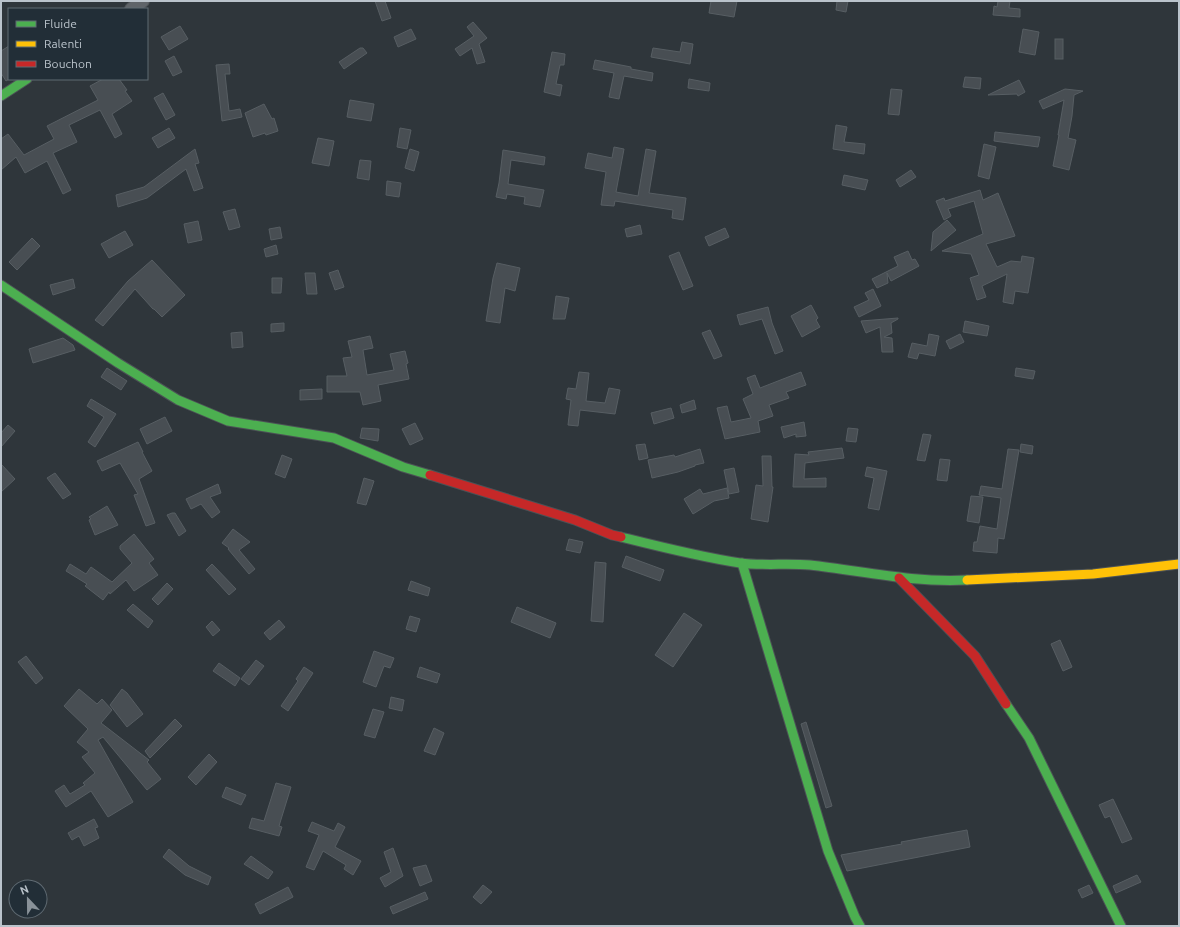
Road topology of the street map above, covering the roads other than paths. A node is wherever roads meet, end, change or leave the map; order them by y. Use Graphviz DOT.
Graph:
graph roads {
  1 [pos="143,1"];
  2 [pos="132,8"];
  3 [pos="25,80"];
  4 [pos="1,96"];
  5 [pos="1,285"];
  6 [pos="742,563"];
  7 [pos="1179,564"];
  8 [pos="899,578"];
  9 [pos="860,926"];
  10 [pos="1121,926"];
  1 -- 2 [label="street"];
  3 -- 4 [label="street"];
  5 -- 6 [label="street"];
  6 -- 8 [label="street"];
  6 -- 9 [label="street"];
  7 -- 8 [label="street"];
  8 -- 10 [label="street"];
}
